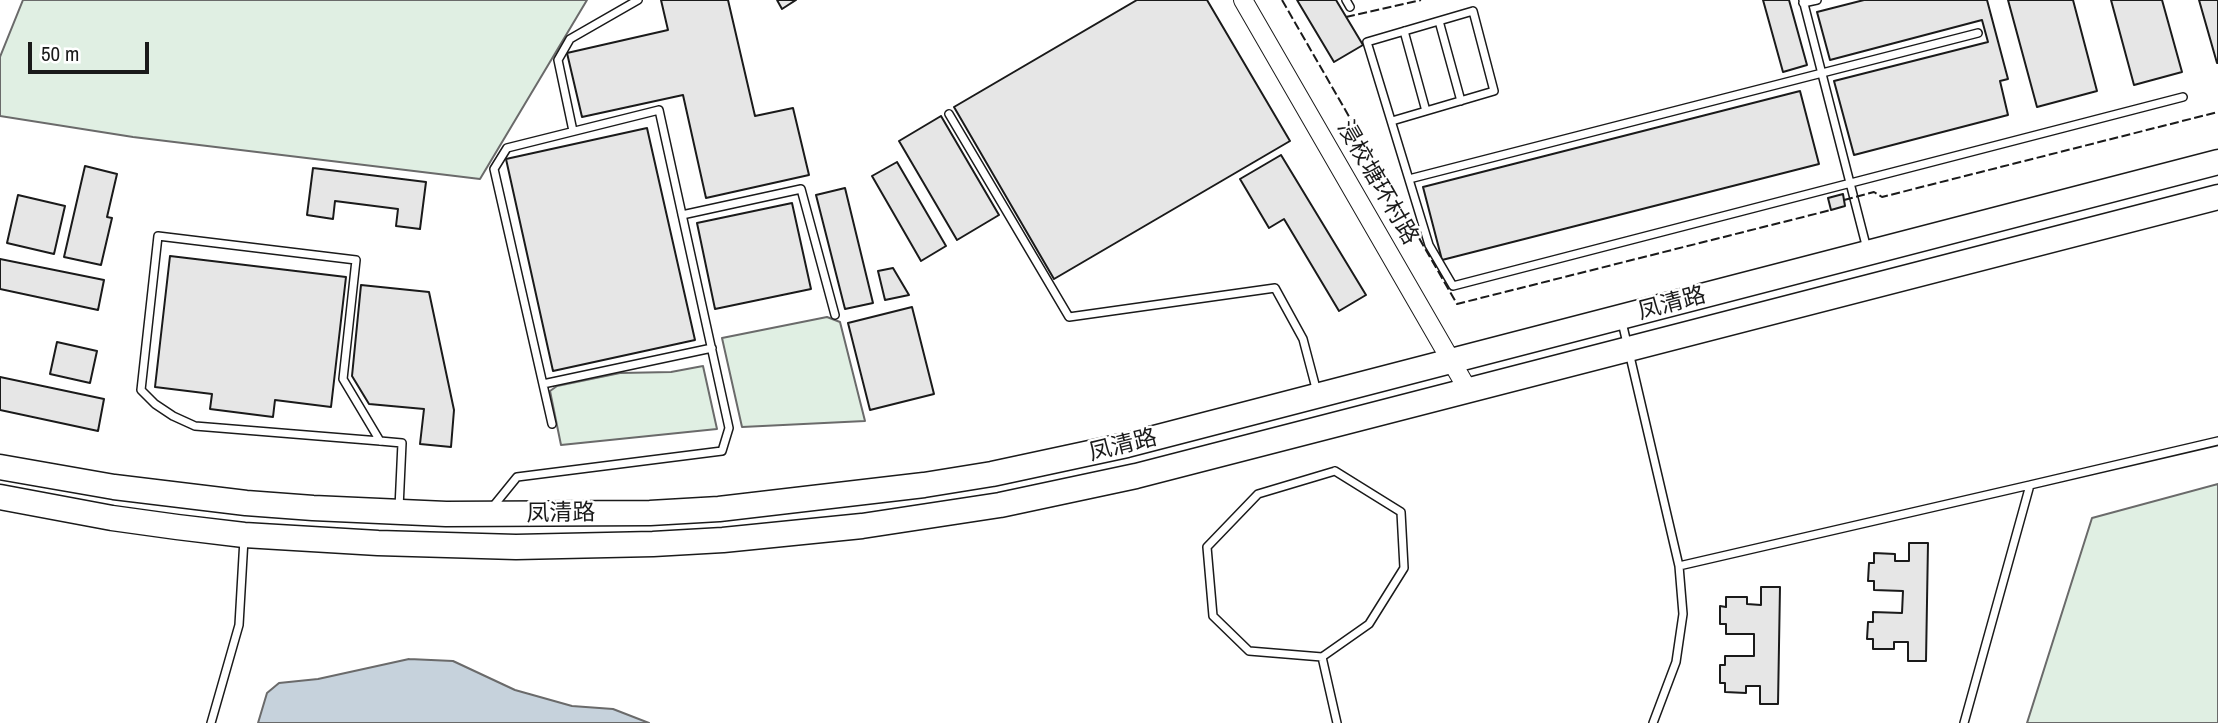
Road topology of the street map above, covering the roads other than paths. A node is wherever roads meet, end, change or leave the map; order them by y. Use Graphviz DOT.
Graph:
graph roads {
  1 [pos="638,0"];
  2 [pos="1242,0"];
  3 [pos="1817,0"];
  4 [pos="1803,2"];
  5 [pos="1439,21"];
  6 [pos="1404,31"];
  7 [pos="1978,33"];
  8 [pos="1822,74"];
  9 [pos="2183,97"];
  10 [pos="1461,101"];
  11 [pos="1426,111"];
  12 [pos="949,114"];
  13 [pos="1392,121"];
  14 [pos="573,131"];
  15 [pos="2218,162"];
  16 [pos="1409,179"];
  17 [pos="1850,183"];
  18 [pos="2218,197"];
  19 [pos="682,215"];
  20 [pos="1868,253"];
  21 [pos="835,315"];
  22 [pos="1621,318"];
  23 [pos="712,348"];
  24 [pos="1628,349"];
  25 [pos="1452,362"];
  26 [pos="543,384"];
  27 [pos="1468,390"];
  28 [pos="1318,396"];
  29 [pos="552,424"];
  30 [pos="380,441"];
  31 [pos="2218,441"];
  32 [pos="0,467"];
  33 [pos="2030,485"];
  34 [pos="0,497"];
  35 [pos="398,512"];
  36 [pos="486,515"];
  37 [pos="244,535"];
  38 [pos="1679,566"];
  39 [pos="1322,657"];
  40 [pos="211,723"];
  41 [pos="1336,723"];
  42 [pos="1653,723"];
  43 [pos="1964,723"];
  1 -- 14 [label="lane"];
  2 -- 25 [label="street, 浸校塘环村路"];
  3 -- 4 [label="lane"];
  4 -- 8 [label="lane"];
  5 -- 6 [label="lane"];
  5 -- 10 [label="lane"];
  5 -- 10 [label="lane"];
  6 -- 11 [label="lane"];
  6 -- 13 [label="lane"];
  7 -- 8 [label="lane"];
  8 -- 16 [label="lane"];
  8 -- 17 [label="lane"];
  9 -- 17 [label="lane"];
  10 -- 11 [label="lane"];
  11 -- 13 [label="lane"];
  12 -- 28 [label="lane"];
  13 -- 16 [label="lane"];
  14 -- 19 [label="lane"];
  14 -- 26 [label="lane"];
  15 -- 20 [label="highway, 凤清路"];
  16 -- 17 [label="lane"];
  17 -- 20 [label="lane"];
  18 -- 24 [label="highway, 凤清路"];
  19 -- 21 [label="lane"];
  19 -- 23 [label="lane"];
  20 -- 22 [label="highway, 凤清路"];
  22 -- 24 [label="lane"];
  22 -- 25 [label="highway, 凤清路"];
  23 -- 26 [label="lane"];
  23 -- 36 [label="lane"];
  24 -- 27 [label="highway, 凤清路"];
  24 -- 38 [label="lane"];
  25 -- 27 [label="street, 浸校塘环村路"];
  25 -- 28 [label="highway, 凤清路"];
  26 -- 29 [label="lane"];
  27 -- 37 [label="highway, 凤清路"];
  28 -- 36 [label="highway, 凤清路"];
  30 -- 30 [label="lane"];
  30 -- 35 [label="lane"];
  31 -- 33 [label="lane"];
  32 -- 35 [label="highway, 凤清路"];
  33 -- 38 [label="lane"];
  33 -- 43 [label="lane"];
  34 -- 37 [label="highway, 凤清路"];
  35 -- 36 [label="highway, 凤清路"];
  37 -- 40 [label="lane"];
  38 -- 42 [label="lane"];
  39 -- 39 [label="lane"];
  39 -- 41 [label="lane"];
}
